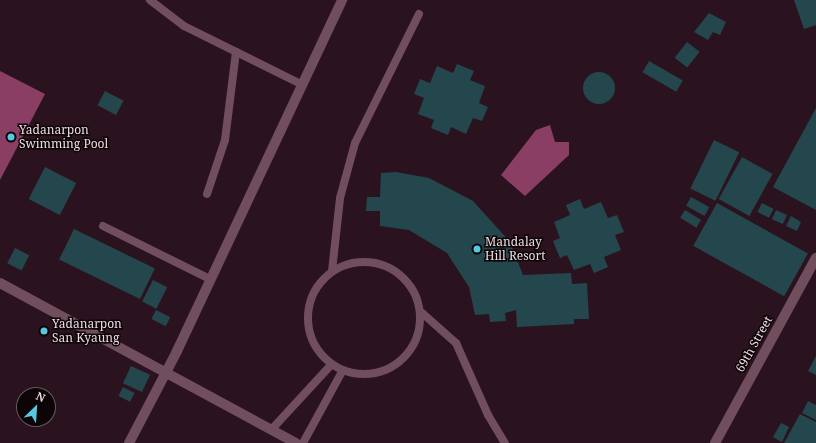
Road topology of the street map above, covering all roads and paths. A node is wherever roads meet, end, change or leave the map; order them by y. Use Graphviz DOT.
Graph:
graph roads {
  1 [pos="150,0"];
  2 [pos="342,0"];
  3 [pos="419,14"];
  4 [pos="236,52"];
  5 [pos="301,84"];
  6 [pos="207,194"];
  7 [pos="103,226"];
  8 [pos="816,258"];
  9 [pos="332,271"];
  10 [pos="210,279"];
  11 [pos="0,283"];
  12 [pos="421,312"];
  13 [pos="332,364"];
  14 [pos="343,370"];
  15 [pos="166,371"];
  16 [pos="272,429"];
  17 [pos="129,443"];
  18 [pos="296,443"];
  19 [pos="303,443"];
  20 [pos="505,443"];
  21 [pos="715,443"];
  1 -- 4 [label="lane"];
  2 -- 5 [label="street"];
  3 -- 9 [label="lane"];
  4 -- 5 [label="lane"];
  4 -- 6 [label="lane"];
  5 -- 10 [label="street"];
  7 -- 10 [label="lane"];
  8 -- 21 [label="street, 69th Street"];
  9 -- 12 [label="lane"];
  9 -- 13 [label="lane"];
  10 -- 15 [label="street"];
  11 -- 15 [label="street"];
  12 -- 14 [label="lane"];
  12 -- 20 [label="lane"];
  13 -- 14 [label="lane"];
  13 -- 16 [label="lane"];
  14 -- 19 [label="lane"];
  15 -- 16 [label="street"];
  15 -- 17 [label="street"];
  16 -- 18 [label="street"];
}
